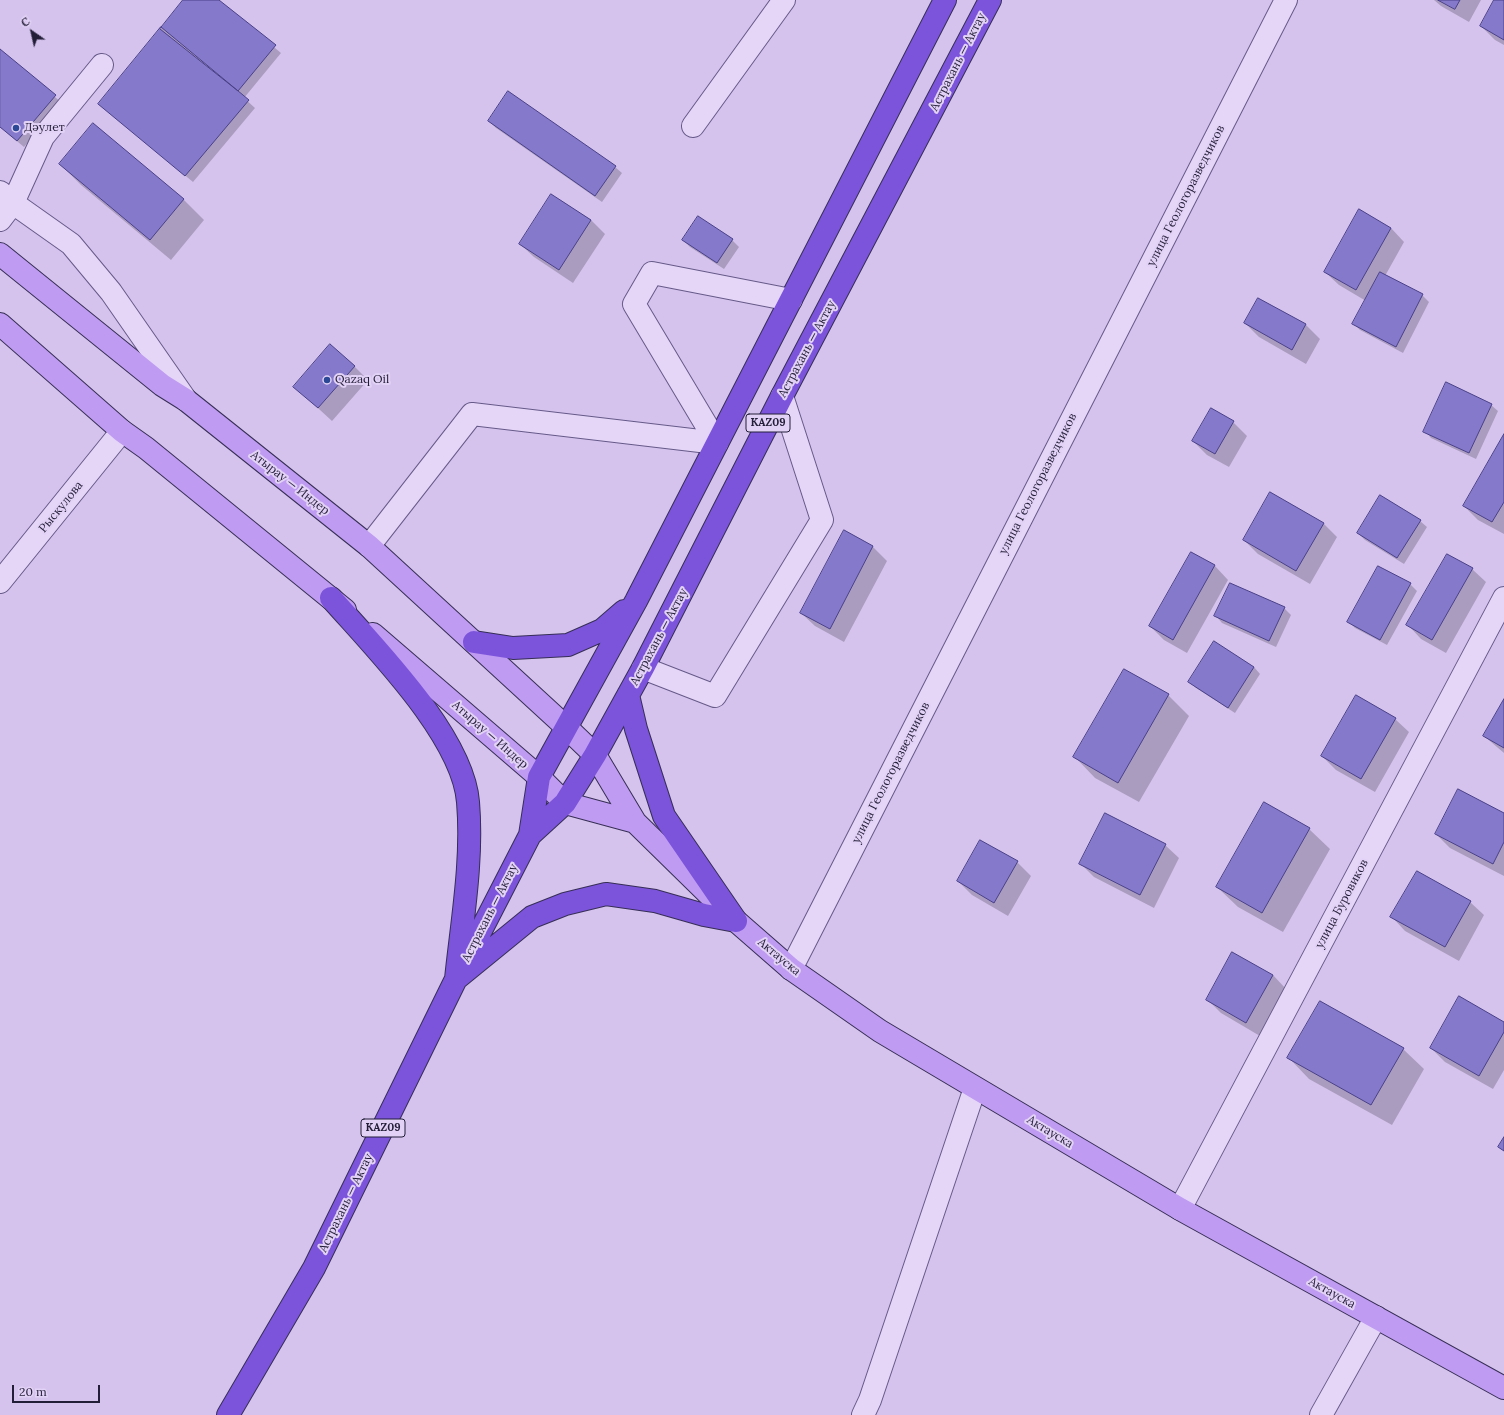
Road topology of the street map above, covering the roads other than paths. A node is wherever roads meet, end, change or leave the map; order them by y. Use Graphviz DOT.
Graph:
graph roads {
  1 [pos="784,0"];
  2 [pos="945,0"];
  3 [pos="990,0"];
  4 [pos="1286,0"];
  5 [pos="102,65"];
  6 [pos="693,126"];
  7 [pos="4,205"];
  8 [pos="0,254"];
  9 [pos="791,300"];
  10 [pos="0,324"];
  11 [pos="782,396"];
  12 [pos="186,400"];
  13 [pos="122,431"];
  14 [pos="717,443"];
  15 [pos="369,546"];
  16 [pos="0,582"];
  17 [pos="331,598"];
  18 [pos="1504,598"];
  19 [pos="636,601"];
  20 [pos="474,642"];
  21 [pos="643,668"];
  22 [pos="628,695"];
  23 [pos="566,727"];
  24 [pos="595,755"];
  25 [pos="539,777"];
  26 [pos="565,802"];
  27 [pos="635,822"];
  28 [pos="530,835"];
  29 [pos="736,921"];
  30 [pos="791,968"];
  31 [pos="456,979"];
  32 [pos="975,1088"];
  33 [pos="1180,1209"];
  34 [pos="1376,1317"];
  35 [pos="1504,1388"];
  36 [pos="228,1415"];
  37 [pos="863,1415"];
  38 [pos="1321,1415"];
  1 -- 6 [label="street"];
  2 -- 9 [label="highway, Астрахань — Актау / KAZ09"];
  3 -- 11 [label="highway, Астрахань — Актау / KAZ09"];
  4 -- 30 [label="street, улица Геологоразведчиков"];
  5 -- 7 [label="street"];
  7 -- 12 [label="street"];
  8 -- 12 [label="main road, Атырау — Индер"];
  9 -- 14 [label="highway, Астрахань — Актау / KAZ09"];
  9 -- 14 [label="street"];
  10 -- 13 [label="main road, Атырау — Индер"];
  11 -- 21 [label="highway, Астрахань — Актау / KAZ09"];
  11 -- 21 [label="street"];
  12 -- 15 [label="main road, Атырау — Индер"];
  13 -- 16 [label="street, Рыскулова"];
  13 -- 17 [label="main road, Атырау — Индер"];
  14 -- 15 [label="street"];
  14 -- 19 [label="highway, Астрахань — Актау / KAZ09"];
  15 -- 20 [label="main road, Атырау — Индер"];
  17 -- 25 [label="main road, Атырау — Индер"];
  17 -- 31 [label="highway"];
  18 -- 33 [label="street, улица Буровиков"];
  19 -- 20 [label="highway"];
  19 -- 23 [label="highway, Астрахань — Актау / KAZ09"];
  20 -- 23 [label="main road, Атырау — Индер"];
  21 -- 22 [label="highway, Астрахань — Актау / KAZ09"];
  22 -- 24 [label="highway, Астрахань — Актау / KAZ09"];
  22 -- 29 [label="highway"];
  23 -- 24 [label="main road, Актауска"];
  23 -- 25 [label="highway, Астрахань — Актау / KAZ09"];
  24 -- 26 [label="highway, Астрахань — Актау / KAZ09"];
  24 -- 27 [label="main road, Актауска"];
  25 -- 26 [label="main road, Актауска"];
  25 -- 28 [label="highway, Астрахань — Актау / KAZ09"];
  26 -- 27 [label="main road, Актауска"];
  26 -- 28 [label="highway, Астрахань — Актау / KAZ09"];
  27 -- 29 [label="main road, Актауска"];
  28 -- 31 [label="highway, Астрахань — Актау / KAZ09"];
  29 -- 30 [label="main road, Актауска"];
  29 -- 31 [label="highway"];
  30 -- 32 [label="main road, Актауска"];
  31 -- 36 [label="highway, Астрахань — Актау / KAZ09"];
  32 -- 33 [label="main road, Актауска"];
  32 -- 37 [label="street"];
  33 -- 34 [label="main road, Актауска"];
  34 -- 35 [label="main road, Актауска"];
  34 -- 38 [label="street"];
}
